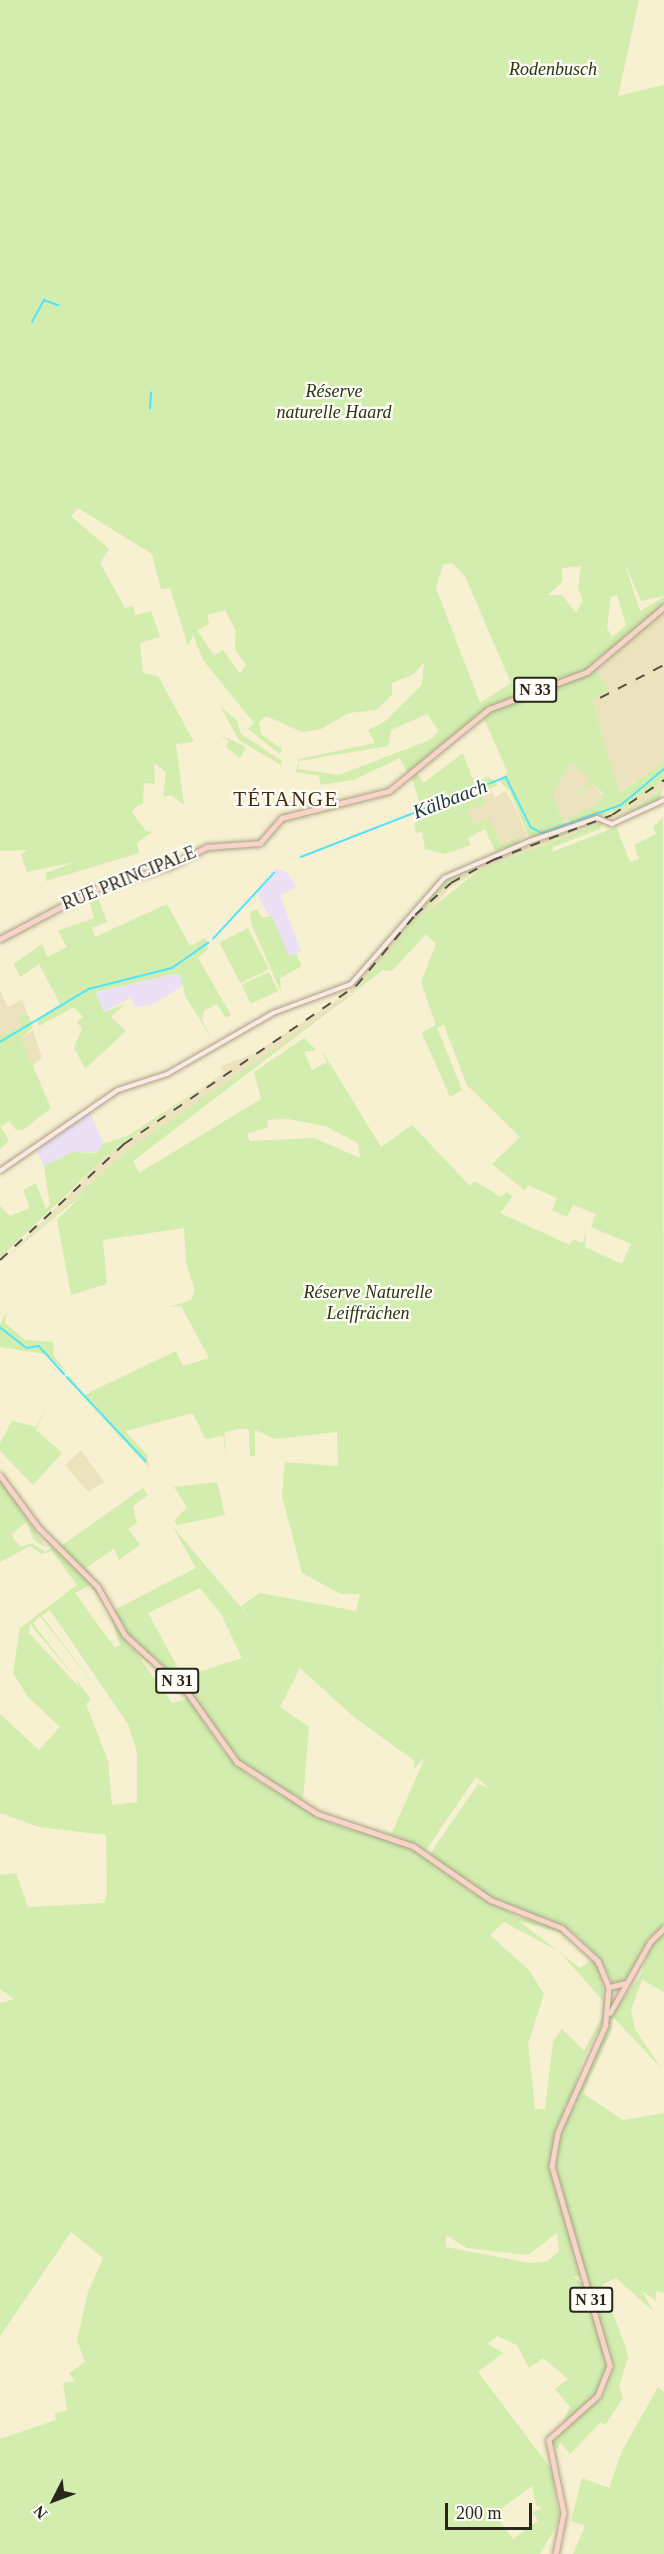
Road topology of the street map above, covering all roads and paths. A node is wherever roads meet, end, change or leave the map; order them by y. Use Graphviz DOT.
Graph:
graph roads {
  1 [pos="664,607"];
  2 [pos="664,800"];
  3 [pos="0,939"];
  4 [pos="0,1171"];
  5 [pos="0,1475"];
  6 [pos="664,1928"];
  7 [pos="629,1982"];
  8 [pos="609,1987"];
  9 [pos="608,2015"];
  10 [pos="556,2554"];
  1 -- 3 [label="main road, RUE PRINCIPALE / N 33"];
  2 -- 4 [label="main road"];
  5 -- 8 [label="main road, N 31"];
  6 -- 7 [label="main road"];
  7 -- 8 [label="main road"];
  7 -- 9 [label="main road, N 31"];
  8 -- 9 [label="main road, N 31"];
  9 -- 10 [label="main road, N 31"];
}
